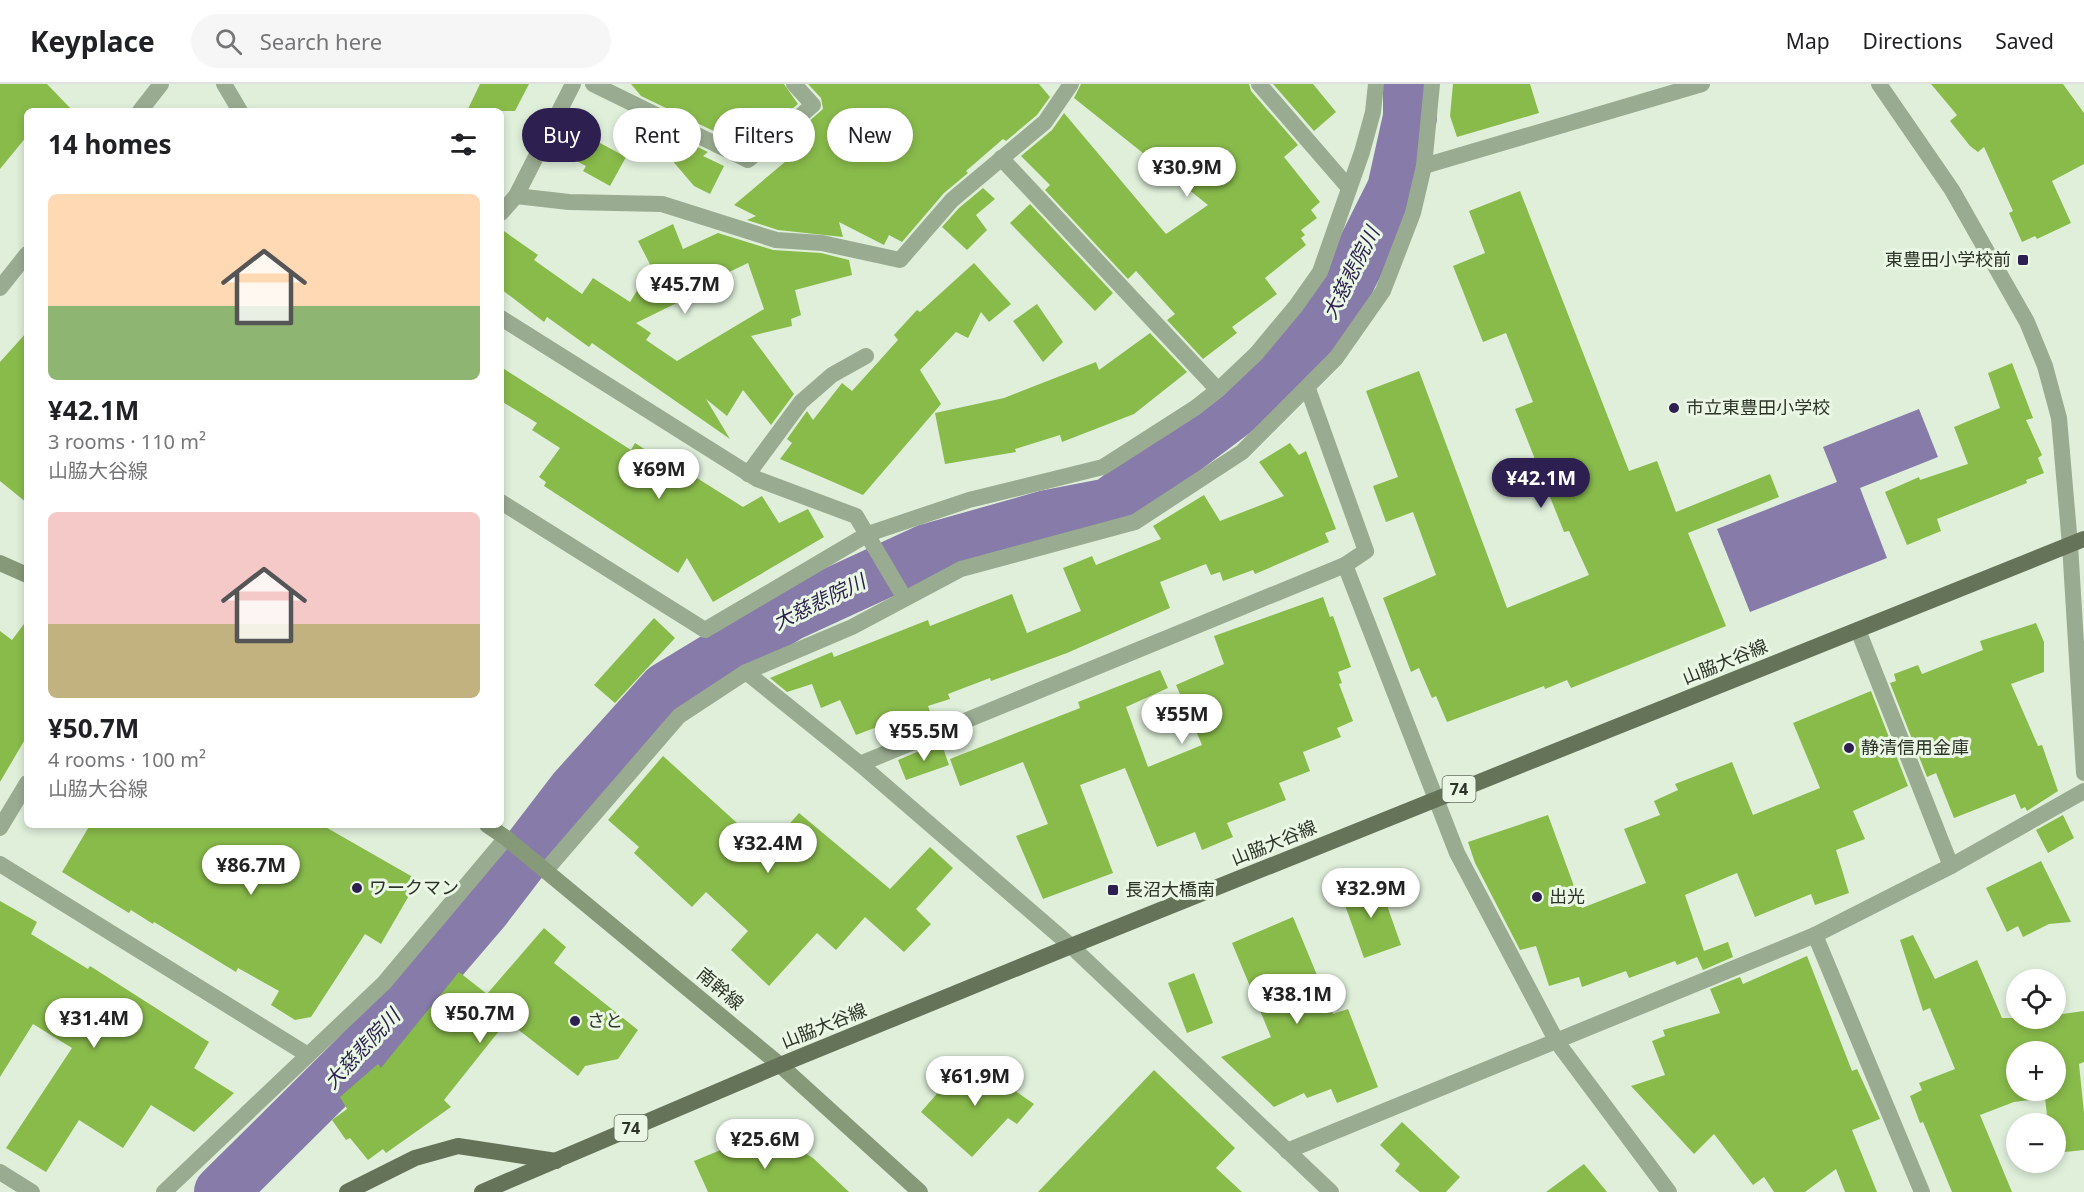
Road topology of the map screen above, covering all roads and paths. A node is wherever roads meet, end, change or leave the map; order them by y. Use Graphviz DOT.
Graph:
graph roads {
  1 [pos="161,84"];
  2 [pos="224,84"];
  3 [pos="573,84"];
  4 [pos="593,84"];
  5 [pos="794,84"];
  6 [pos="1071,84"];
  7 [pos="1258,84"];
  8 [pos="1376,84"];
  9 [pos="1432,84"];
  10 [pos="1702,84"];
  11 [pos="1880,84"];
  12 [pos="142,108"];
  13 [pos="238,108"];
  14 [pos="1001,158"];
  15 [pos="1425,166"];
  16 [pos="1349,188"];
  17 [pos="516,196"];
  18 [pos="504,210"];
  19 [pos="24,258"];
  20 [pos="0,288"];
  21 [pos="504,320"];
  22 [pos="866,356"];
  23 [pos="1308,389"];
  24 [pos="1218,390"];
  25 [pos="748,474"];
  26 [pos="504,504"];
  27 [pos="868,534"];
  28 [pos="2077,542"];
  29 [pos="0,563"];
  30 [pos="1345,565"];
  31 [pos="24,574"];
  32 [pos="904,597"];
  33 [pos="1858,630"];
  34 [pos="746,672"];
  35 [pos="860,765"];
  36 [pos="2084,773"];
  37 [pos="24,788"];
  38 [pos="2084,791"];
  39 [pos="1434,799"];
  40 [pos="0,828"];
  41 [pos="491,828"];
  42 [pos="506,838"];
  43 [pos="0,864"];
  44 [pos="1951,866"];
  45 [pos="546,870"];
  46 [pos="1815,935"];
  47 [pos="1071,946"];
  48 [pos="1557,1042"];
  49 [pos="308,1055"];
  50 [pos="780,1065"];
  51 [pos="1287,1151"];
  52 [pos="556,1161"];
  53 [pos="0,1172"];
  54 [pos="513,1185"];
  55 [pos="32,1192"];
  56 [pos="164,1192"];
  57 [pos="347,1192"];
  58 [pos="482,1192"];
  59 [pos="920,1192"];
  60 [pos="1332,1192"];
  61 [pos="1669,1192"];
  62 [pos="1922,1192"];
  1 -- 12 [label="street"];
  2 -- 13 [label="street"];
  3 -- 17 [label="street"];
  4 -- 5 [label="street"];
  6 -- 14 [label="street"];
  7 -- 16 [label="street"];
  8 -- 16 [label="street"];
  9 -- 15 [label="street"];
  10 -- 15 [label="street"];
  11 -- 28 [label="street"];
  14 -- 17 [label="street"];
  14 -- 24 [label="street"];
  15 -- 23 [label="street"];
  16 -- 24 [label="street"];
  17 -- 18 [label="street"];
  19 -- 20 [label="street"];
  21 -- 25 [label="street"];
  22 -- 25 [label="street"];
  23 -- 30 [label="street"];
  23 -- 32 [label="street"];
  24 -- 27 [label="street"];
  25 -- 27 [label="street"];
  26 -- 27 [label="street"];
  27 -- 32 [label="street"];
  28 -- 33 [label="main road, 山脇大谷線 / 74"];
  28 -- 36 [label="street"];
  29 -- 31 [label="main road"];
  30 -- 35 [label="street"];
  30 -- 39 [label="street"];
  32 -- 34 [label="street"];
  33 -- 39 [label="main road, 山脇大谷線 / 74"];
  33 -- 44 [label="street"];
  34 -- 35 [label="street"];
  34 -- 45 [label="street"];
  35 -- 47 [label="street"];
  37 -- 40 [label="street"];
  38 -- 44 [label="street"];
  39 -- 47 [label="main road, 山脇大谷線 / 74"];
  39 -- 48 [label="street"];
  41 -- 42 [label="main road, 南幹線"];
  42 -- 45 [label="main road, 南幹線"];
  42 -- 49 [label="street"];
  43 -- 49 [label="street"];
  44 -- 46 [label="street"];
  45 -- 50 [label="main road, 南幹線"];
  46 -- 48 [label="street"];
  46 -- 62 [label="street"];
  47 -- 50 [label="main road, 山脇大谷線 / 74"];
  47 -- 51 [label="street"];
  48 -- 51 [label="street"];
  48 -- 61 [label="street"];
  49 -- 56 [label="street"];
  50 -- 52 [label="main road, 山脇大谷線 / 74"];
  50 -- 59 [label="main road, 南幹線"];
  51 -- 60 [label="street"];
  52 -- 54 [label="main road, 山脇大谷線 / 74"];
  52 -- 57 [label="main road"];
  53 -- 55 [label="street"];
  54 -- 58 [label="main road, 山脇大谷線 / 74"];
}
